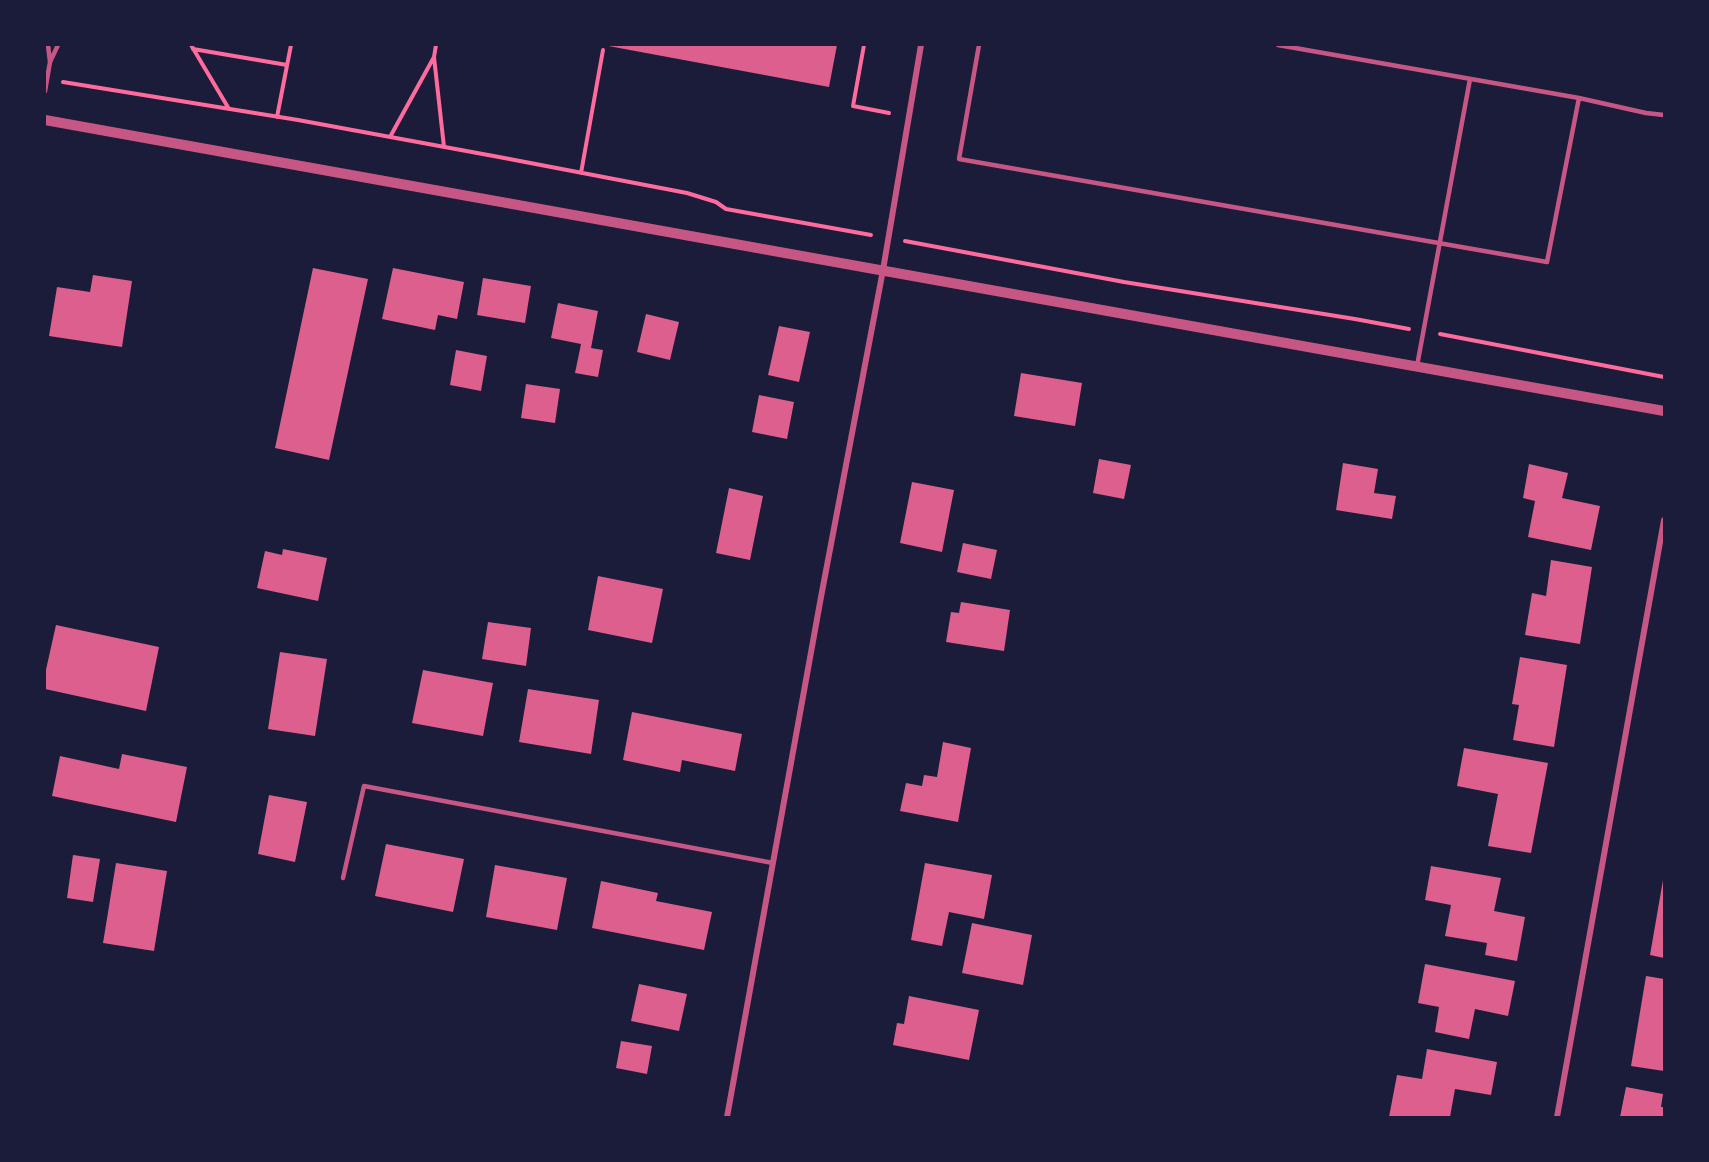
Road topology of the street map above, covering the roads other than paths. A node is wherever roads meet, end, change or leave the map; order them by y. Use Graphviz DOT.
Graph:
graph roads {
  1 [pos="48,45"];
  2 [pos="58,45"];
  3 [pos="921,45"];
  4 [pos="978,45"];
  5 [pos="1278,45"];
  6 [pos="50,62"];
  7 [pos="1470,79"];
  8 [pos="45,91"];
  9 [pos="1579,98"];
  10 [pos="1664,115"];
  11 [pos="45,120"];
  12 [pos="1440,242"];
  13 [pos="883,270"];
  14 [pos="1417,366"];
  15 [pos="1664,411"];
  16 [pos="1664,520"];
  17 [pos="773,863"];
  18 [pos="343,878"];
  19 [pos="727,1117"];
  20 [pos="1557,1117"];
  1 -- 6 [label="lane"];
  2 -- 6 [label="lane"];
  3 -- 13 [label="street"];
  4 -- 12 [label="lane"];
  5 -- 7 [label="lane"];
  6 -- 8 [label="lane"];
  7 -- 9 [label="lane"];
  7 -- 12 [label="lane"];
  9 -- 10 [label="lane"];
  9 -- 12 [label="lane"];
  11 -- 13 [label="street"];
  12 -- 14 [label="lane"];
  13 -- 14 [label="street"];
  13 -- 17 [label="street"];
  14 -- 15 [label="street"];
  16 -- 20 [label="street"];
  17 -- 18 [label="lane"];
  17 -- 19 [label="street"];
}
